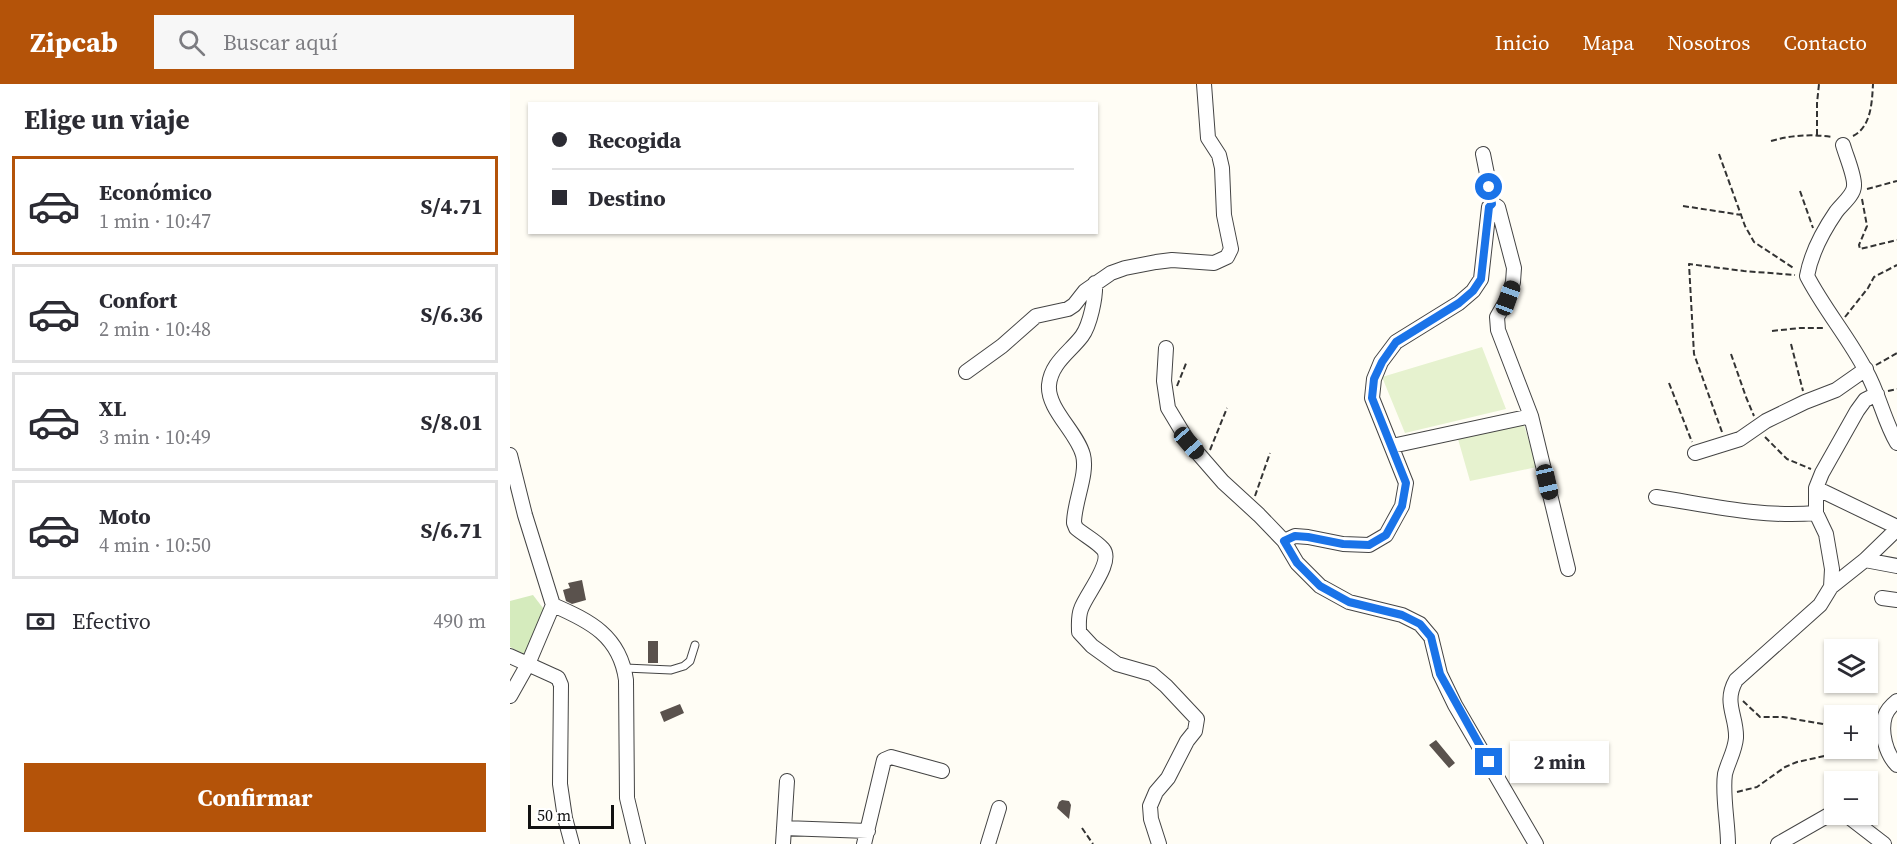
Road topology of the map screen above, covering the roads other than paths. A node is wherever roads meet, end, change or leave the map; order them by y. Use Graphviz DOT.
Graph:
graph roads {
  1 [pos="1204,84"];
  2 [pos="1842,141"];
  3 [pos="1483,154"];
  4 [pos="1492,204"];
  5 [pos="1095,283"];
  6 [pos="1166,348"];
  7 [pos="1866,369"];
  8 [pos="966,372"];
  9 [pos="1878,394"];
  10 [pos="1531,416"];
  11 [pos="1897,443"];
  12 [pos="1392,446"];
  13 [pos="1695,453"];
  14 [pos="510,455"];
  15 [pos="1816,488"];
  16 [pos="1656,497"];
  17 [pos="1816,513"];
  18 [pos="1897,528"];
  19 [pos="1284,541"];
  20 [pos="1865,560"];
  21 [pos="1897,566"];
  22 [pos="1568,569"];
  23 [pos="1831,587"];
  24 [pos="1882,598"];
  25 [pos="1897,600"];
  26 [pos="553,605"];
  27 [pos="696,645"];
  28 [pos="510,656"];
  29 [pos="528,664"];
  30 [pos="625,668"];
  31 [pos="510,696"];
  32 [pos="1897,701"];
  33 [pos="1897,765"];
  34 [pos="942,771"];
  35 [pos="787,781"];
  36 [pos="999,808"];
  37 [pos="1824,818"];
  38 [pos="1859,825"];
  39 [pos="784,828"];
  40 [pos="866,838"];
  41 [pos="572,844"];
  42 [pos="638,844"];
  43 [pos="783,844"];
  44 [pos="988,844"];
  45 [pos="1159,844"];
  46 [pos="1536,844"];
  47 [pos="1728,844"];
  48 [pos="1778,844"];
  49 [pos="1884,844"];
  1 -- 5 [label="street"];
  2 -- 7 [label="street"];
  3 -- 4 [label="street"];
  4 -- 10 [label="street"];
  4 -- 12 [label="street"];
  5 -- 8 [label="street"];
  5 -- 45 [label="street"];
  6 -- 19 [label="street"];
  7 -- 9 [label="street"];
  7 -- 13 [label="street"];
  9 -- 11 [label="street"];
  9 -- 15 [label="street"];
  10 -- 12 [label="street"];
  10 -- 22 [label="street"];
  12 -- 19 [label="street"];
  14 -- 26 [label="street"];
  15 -- 17 [label="street"];
  15 -- 18 [label="street"];
  16 -- 17 [label="street"];
  17 -- 23 [label="street"];
  18 -- 20 [label="street"];
  19 -- 46 [label="street"];
  20 -- 21 [label="street"];
  20 -- 23 [label="street"];
  23 -- 47 [label="street"];
  24 -- 25 [label="street"];
  26 -- 29 [label="street"];
  26 -- 30 [label="street"];
  27 -- 30 [label="lane"];
  28 -- 29 [label="street"];
  29 -- 31 [label="street"];
  29 -- 41 [label="street"];
  30 -- 42 [label="street"];
  32 -- 33 [label="street"];
  34 -- 40 [label="street"];
  35 -- 39 [label="street"];
  36 -- 44 [label="street"];
  37 -- 48 [label="street"];
  38 -- 49 [label="street"];
  39 -- 40 [label="street"];
  39 -- 43 [label="street"];
}
